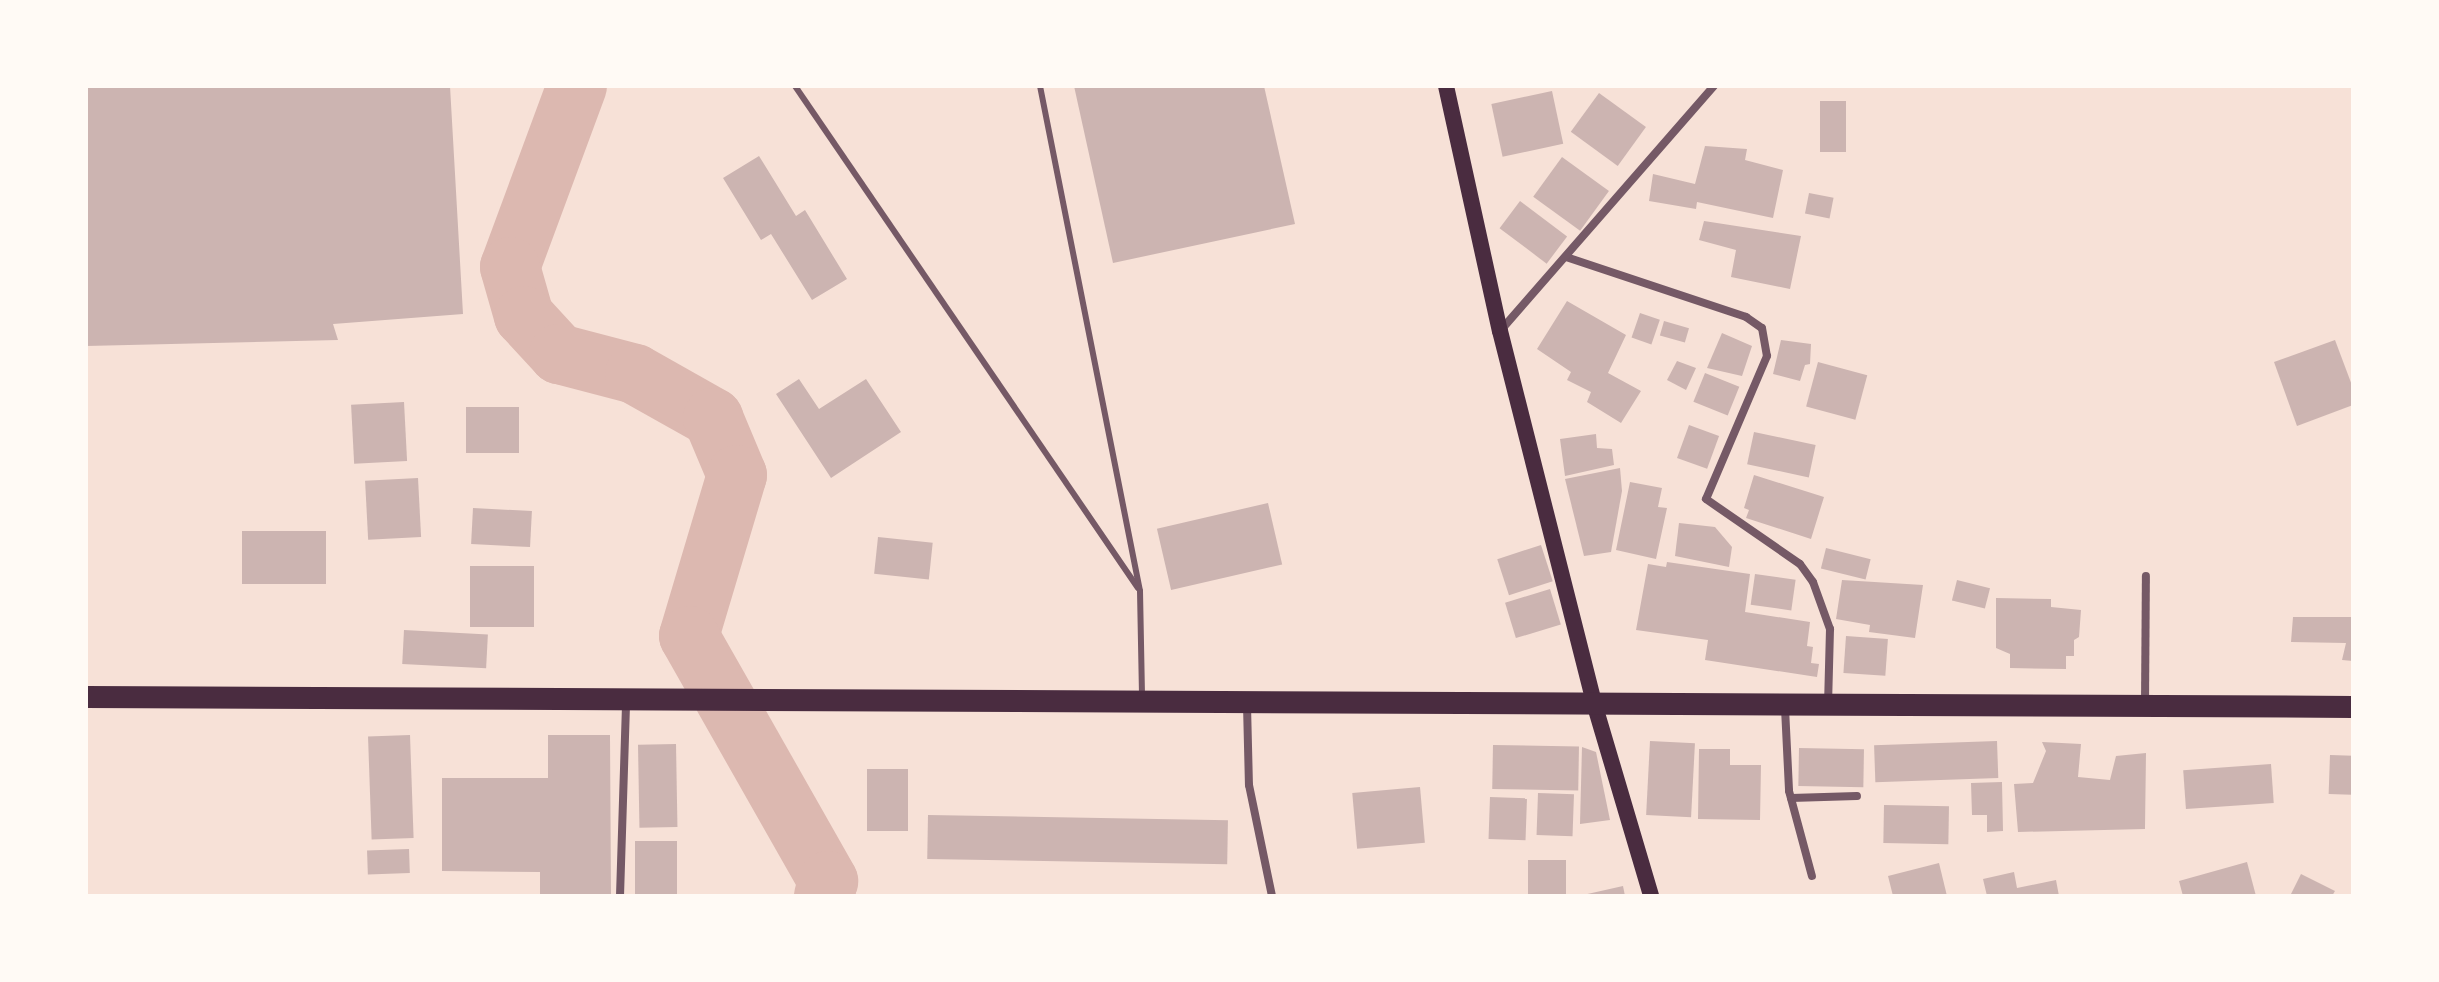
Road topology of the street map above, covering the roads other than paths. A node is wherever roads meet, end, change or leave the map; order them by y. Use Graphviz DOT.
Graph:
graph roads {
  1 [pos="795,86"];
  2 [pos="1040,86"];
  3 [pos="1446,86"];
  4 [pos="1714,86"];
  5 [pos="1566,257"];
  6 [pos="1500,331"];
  7 [pos="2146,576"];
  8 [pos="1140,591"];
  9 [pos="86,697"];
  10 [pos="626,699"];
  11 [pos="1594,703"];
  12 [pos="1141,704"];
  13 [pos="1785,704"];
  14 [pos="1828,704"];
  15 [pos="1247,705"];
  16 [pos="2145,706"];
  17 [pos="2353,707"];
  18 [pos="1857,796"];
  19 [pos="1791,798"];
  20 [pos="1812,876"];
  21 [pos="620,896"];
  22 [pos="1272,896"];
  23 [pos="1651,896"];
  1 -- 8 [label="lane"];
  2 -- 8 [label="lane"];
  3 -- 6 [label="main road"];
  4 -- 5 [label="street"];
  5 -- 6 [label="street"];
  5 -- 14 [label="street"];
  6 -- 11 [label="main road"];
  7 -- 16 [label="street"];
  8 -- 12 [label="lane"];
  9 -- 10 [label="highway"];
  10 -- 12 [label="highway"];
  10 -- 21 [label="street"];
  11 -- 13 [label="highway"];
  11 -- 15 [label="highway"];
  11 -- 23 [label="main road"];
  12 -- 15 [label="highway"];
  13 -- 14 [label="highway"];
  13 -- 19 [label="street"];
  14 -- 16 [label="highway"];
  15 -- 22 [label="street"];
  16 -- 17 [label="highway"];
  18 -- 19 [label="street"];
  19 -- 20 [label="street"];
}
